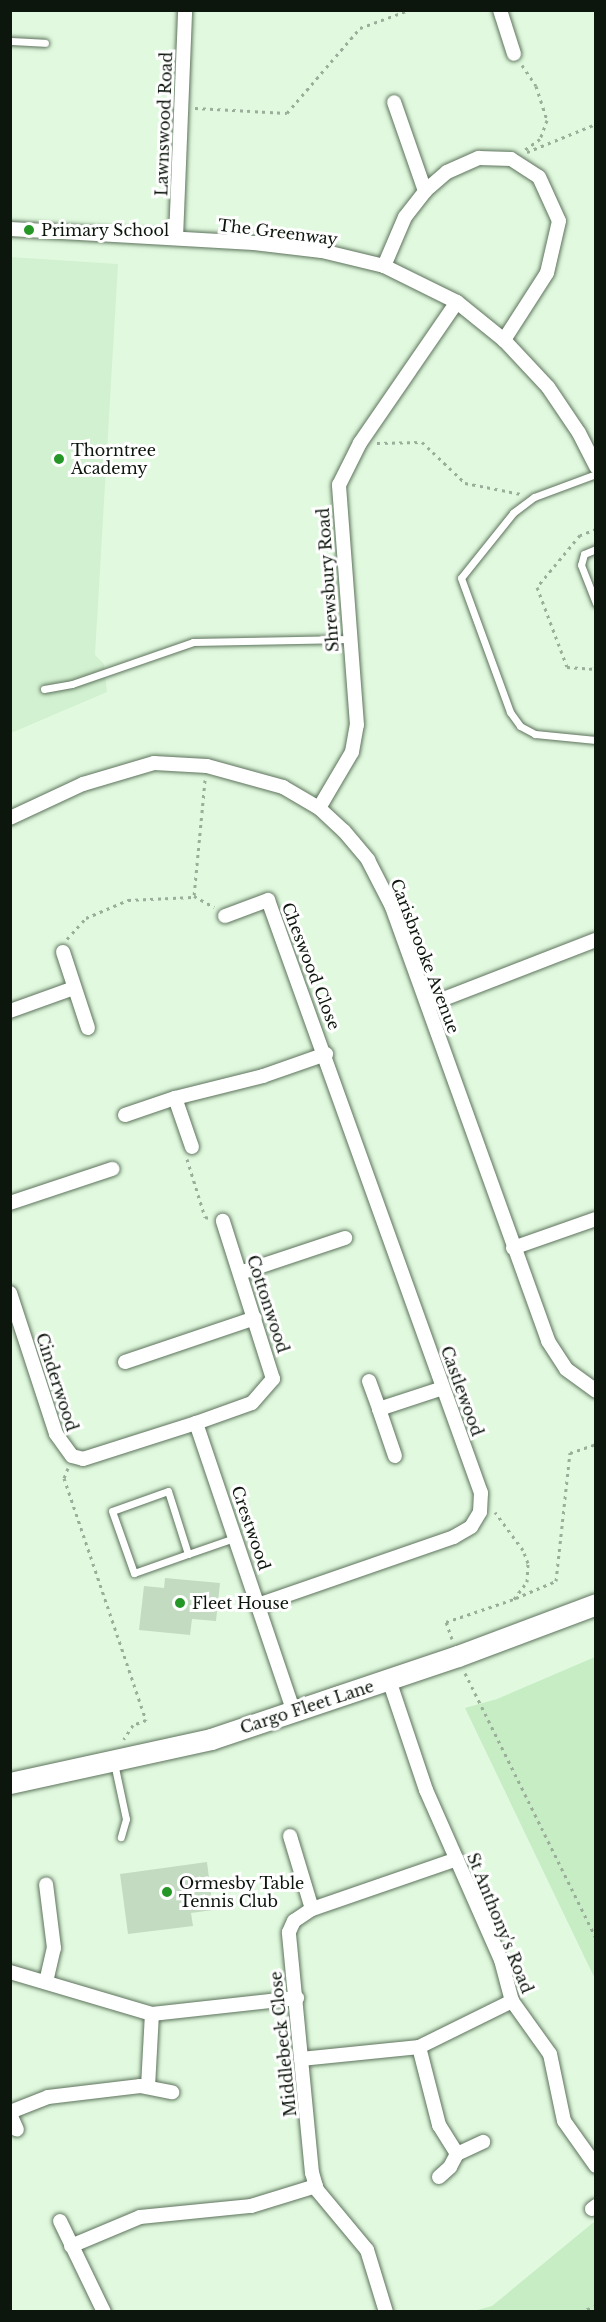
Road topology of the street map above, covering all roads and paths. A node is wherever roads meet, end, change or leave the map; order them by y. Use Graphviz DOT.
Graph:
graph roads {
  1 [pos="186,10"];
  2 [pos="410,10"];
  3 [pos="500,10"];
  4 [pos="10,41"];
  5 [pos="45,43"];
  6 [pos="514,54"];
  7 [pos="394,102"];
  8 [pos="182,107"];
  9 [pos="596,124"];
  10 [pos="511,159"];
  11 [pos="425,192"];
  12 [pos="10,229"];
  13 [pos="176,238"];
  14 [pos="384,266"];
  15 [pos="457,302"];
  16 [pos="504,340"];
  17 [pos="360,443"];
  18 [pos="596,467"];
  19 [pos="596,474"];
  20 [pos="534,497"];
  21 [pos="596,529"];
  22 [pos="596,549"];
  23 [pos="596,603"];
  24 [pos="349,639"];
  25 [pos="596,669"];
  26 [pos="44,689"];
  27 [pos="596,740"];
  28 [pos="207,766"];
  29 [pos="319,808"];
  30 [pos="10,818"];
  31 [pos="194,896"];
  32 [pos="225,916"];
  33 [pos="596,940"];
  34 [pos="63,952"];
  35 [pos="74,988"];
  36 [pos="428,1005"];
  37 [pos="10,1011"];
  38 [pos="87,1028"];
  39 [pos="326,1054"];
  40 [pos="175,1098"];
  41 [pos="125,1115"];
  42 [pos="192,1147"];
  43 [pos="112,1169"];
  44 [pos="10,1203"];
  45 [pos="596,1219"];
  46 [pos="223,1221"];
  47 [pos="345,1238"];
  48 [pos="513,1248"];
  49 [pos="240,1273"];
  50 [pos="10,1293"];
  51 [pos="255,1318"];
  52 [pos="125,1362"];
  53 [pos="369,1381"];
  54 [pos="443,1388"];
  55 [pos="596,1390"];
  56 [pos="379,1408"];
  57 [pos="196,1423"];
  58 [pos="596,1444"];
  59 [pos="72,1456"];
  60 [pos="395,1456"];
  61 [pos="482,1493"];
  62 [pos="237,1537"];
  63 [pos="188,1554"];
  64 [pos="514,1599"];
  65 [pos="260,1604"];
  66 [pos="596,1605"];
  67 [pos="458,1656"];
  68 [pos="389,1680"];
  69 [pos="294,1713"];
  70 [pos="113,1762"];
  71 [pos="10,1783"];
  72 [pos="290,1836"];
  73 [pos="121,1837"];
  74 [pos="457,1859"];
  75 [pos="46,1884"];
  76 [pos="312,1908"];
  77 [pos="596,1938"];
  78 [pos="10,1972"];
  79 [pos="46,1982"];
  80 [pos="297,1998"];
  81 [pos="512,2001"];
  82 [pos="152,2014"];
  83 [pos="419,2047"];
  84 [pos="301,2059"];
  85 [pos="148,2086"];
  86 [pos="172,2092"];
  87 [pos="10,2113"];
  88 [pos="17,2130"];
  89 [pos="483,2142"];
  90 [pos="457,2154"];
  91 [pos="596,2166"];
  92 [pos="439,2177"];
  93 [pos="316,2186"];
  94 [pos="60,2221"];
  95 [pos="71,2246"];
  96 [pos="596,2306"];
  97 [pos="104,2312"];
  98 [pos="386,2312"];
  99 [pos="580,2312"];
  1 -- 8 [label="street, Lawnswood Road"];
  2 -- 8 [label="path"];
  3 -- 6 [label="street"];
  4 -- 5 [label="lane"];
  6 -- 10 [label="path"];
  7 -- 11 [label="street"];
  8 -- 13 [label="street, Lawnswood Road"];
  9 -- 10 [label="path"];
  10 -- 11 [label="street"];
  10 -- 16 [label="street"];
  11 -- 14 [label="street"];
  12 -- 13 [label="street, The Greenway"];
  13 -- 14 [label="street, The Greenway"];
  14 -- 15 [label="street, The Greenway"];
  15 -- 16 [label="street, The Greenway"];
  15 -- 17 [label="street, Shrewsbury Road"];
  16 -- 18 [label="street, The Greenway"];
  17 -- 20 [label="path"];
  17 -- 24 [label="street, Shrewsbury Road"];
  19 -- 20 [label="lane"];
  20 -- 27 [label="lane"];
  21 -- 25 [label="path"];
  22 -- 23 [label="lane"];
  24 -- 26 [label="lane"];
  24 -- 29 [label="street, Shrewsbury Road"];
  28 -- 29 [label="street, Carisbrooke Avenue"];
  28 -- 30 [label="street, Carisbrooke Avenue"];
  28 -- 31 [label="path"];
  29 -- 36 [label="street, Carisbrooke Avenue"];
  31 -- 32 [label="path"];
  31 -- 34 [label="path"];
  32 -- 39 [label="street, Cheswood Close"];
  33 -- 36 [label="street"];
  34 -- 35 [label="street"];
  35 -- 37 [label="street"];
  35 -- 38 [label="street"];
  36 -- 48 [label="street, Carisbrooke Avenue"];
  39 -- 40 [label="street"];
  39 -- 54 [label="street, Castlewood"];
  40 -- 41 [label="street"];
  40 -- 42 [label="street"];
  42 -- 46 [label="path"];
  43 -- 44 [label="street"];
  45 -- 48 [label="street"];
  46 -- 49 [label="street, Cottonwood"];
  47 -- 49 [label="street"];
  48 -- 55 [label="street, Carisbrooke Avenue"];
  49 -- 51 [label="street, Cottonwood"];
  50 -- 59 [label="street, Cinderwood"];
  51 -- 52 [label="street"];
  51 -- 57 [label="street, Cottonwood"];
  53 -- 56 [label="street"];
  54 -- 56 [label="street"];
  54 -- 61 [label="street, Castlewood"];
  56 -- 60 [label="street"];
  57 -- 59 [label="street, Cinderwood"];
  57 -- 62 [label="street, Crestwood"];
  58 -- 64 [label="path"];
  59 -- 70 [label="path"];
  61 -- 64 [label="path"];
  61 -- 65 [label="street"];
  62 -- 63 [label="lane"];
  62 -- 65 [label="street, Crestwood"];
  63 -- 63 [label="lane"];
  64 -- 67 [label="path"];
  65 -- 69 [label="street, Crestwood"];
  66 -- 67 [label="main road, Cargo Fleet Lane"];
  67 -- 68 [label="main road, Cargo Fleet Lane"];
  67 -- 77 [label="path"];
  68 -- 69 [label="main road, Cargo Fleet Lane"];
  68 -- 74 [label="street, St Anthony's Road"];
  69 -- 70 [label="main road, Cargo Fleet Lane"];
  70 -- 71 [label="main road, Cargo Fleet Lane"];
  70 -- 73 [label="lane"];
  72 -- 76 [label="street"];
  74 -- 76 [label="street, Middlebeck Close"];
  74 -- 81 [label="street, St Anthony's Road"];
  75 -- 79 [label="street"];
  76 -- 80 [label="street, Middlebeck Close"];
  78 -- 79 [label="street"];
  79 -- 82 [label="street"];
  80 -- 82 [label="street"];
  80 -- 84 [label="street, Middlebeck Close"];
  81 -- 83 [label="street"];
  81 -- 91 [label="street, St Anthony's Road"];
  82 -- 85 [label="street"];
  83 -- 84 [label="street"];
  83 -- 90 [label="street"];
  84 -- 93 [label="street, Middlebeck Close"];
  85 -- 86 [label="street"];
  85 -- 87 [label="street"];
  87 -- 88 [label="street"];
  89 -- 90 [label="street"];
  90 -- 92 [label="street"];
  93 -- 95 [label="street"];
  93 -- 98 [label="street"];
  94 -- 95 [label="street"];
  95 -- 97 [label="street"];
  96 -- 99 [label="path"];
}
